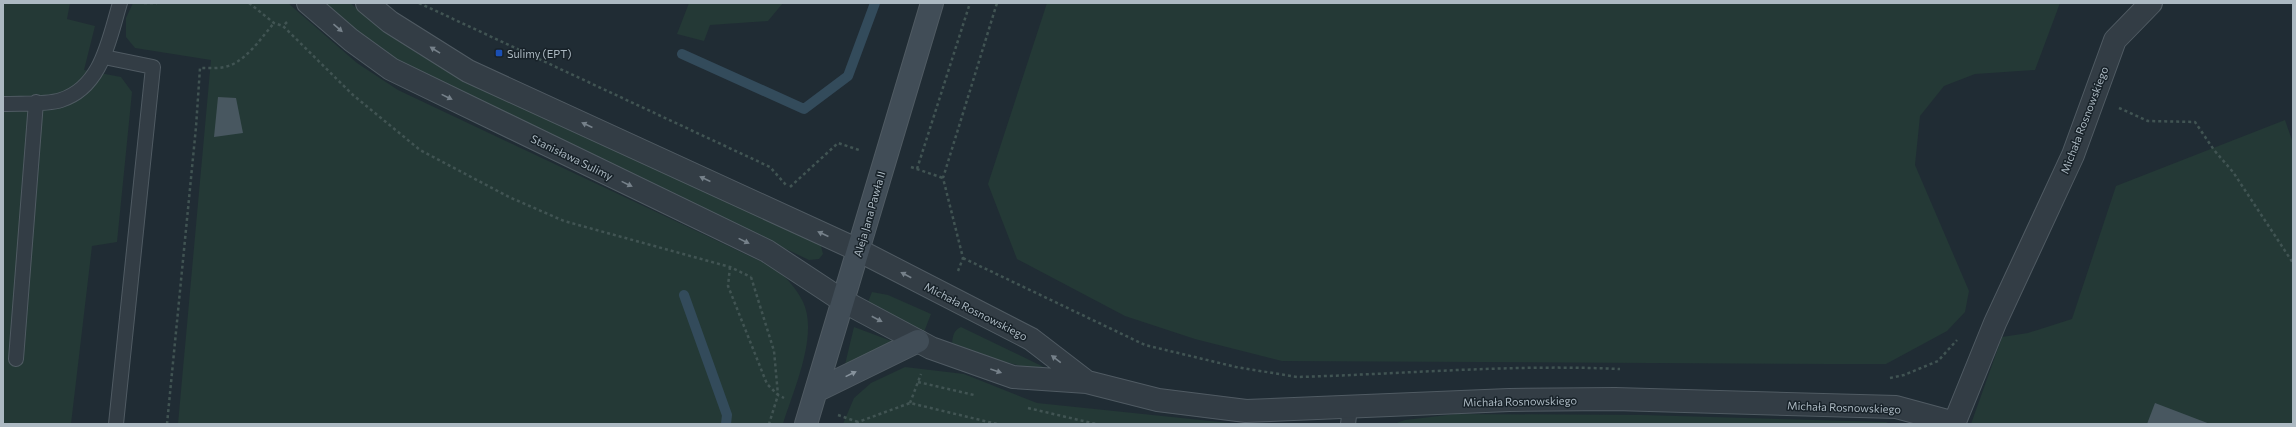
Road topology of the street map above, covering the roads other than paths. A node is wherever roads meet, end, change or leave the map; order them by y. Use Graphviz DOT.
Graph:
graph roads {
  1 [pos="120,3"];
  2 [pos="308,3"];
  3 [pos="367,3"];
  4 [pos="932,3"];
  5 [pos="2151,3"];
  6 [pos="104,57"];
  7 [pos="36,102"];
  8 [pos="3,104"];
  9 [pos="858,250"];
  10 [pos="843,301"];
  11 [pos="918,341"];
  12 [pos="16,359"];
  13 [pos="1087,382"];
  14 [pos="816,391"];
  15 [pos="1349,416"];
  16 [pos="116,424"];
  17 [pos="806,424"];
  18 [pos="1955,424"];
  1 -- 6 [label="lane"];
  2 -- 10 [label="street, Stanisława Sulimy, one-way"];
  9 -- 3 [label="street, one-way"];
  4 -- 9 [label="street, Aleja Jana Pawła II"];
  5 -- 18 [label="street, Michała Rosnowskiego"];
  6 -- 7 [label="lane"];
  6 -- 16 [label="lane"];
  7 -- 8 [label="lane"];
  7 -- 12 [label="lane"];
  9 -- 10 [label="street, Aleja Jana Pawła II"];
  13 -- 9 [label="street, Michała Rosnowskiego, one-way"];
  10 -- 11 [label="street, Michała Rosnowskiego, one-way"];
  10 -- 14 [label="street, Aleja Jana Pawła II"];
  11 -- 13 [label="street, Michała Rosnowskiego, one-way"];
  14 -- 11 [label="street, one-way"];
  13 -- 15 [label="street, Michała Rosnowskiego"];
  14 -- 17 [label="street, Aleja Jana Pawła II"];
  15 -- 18 [label="street, Michała Rosnowskiego"];
}
